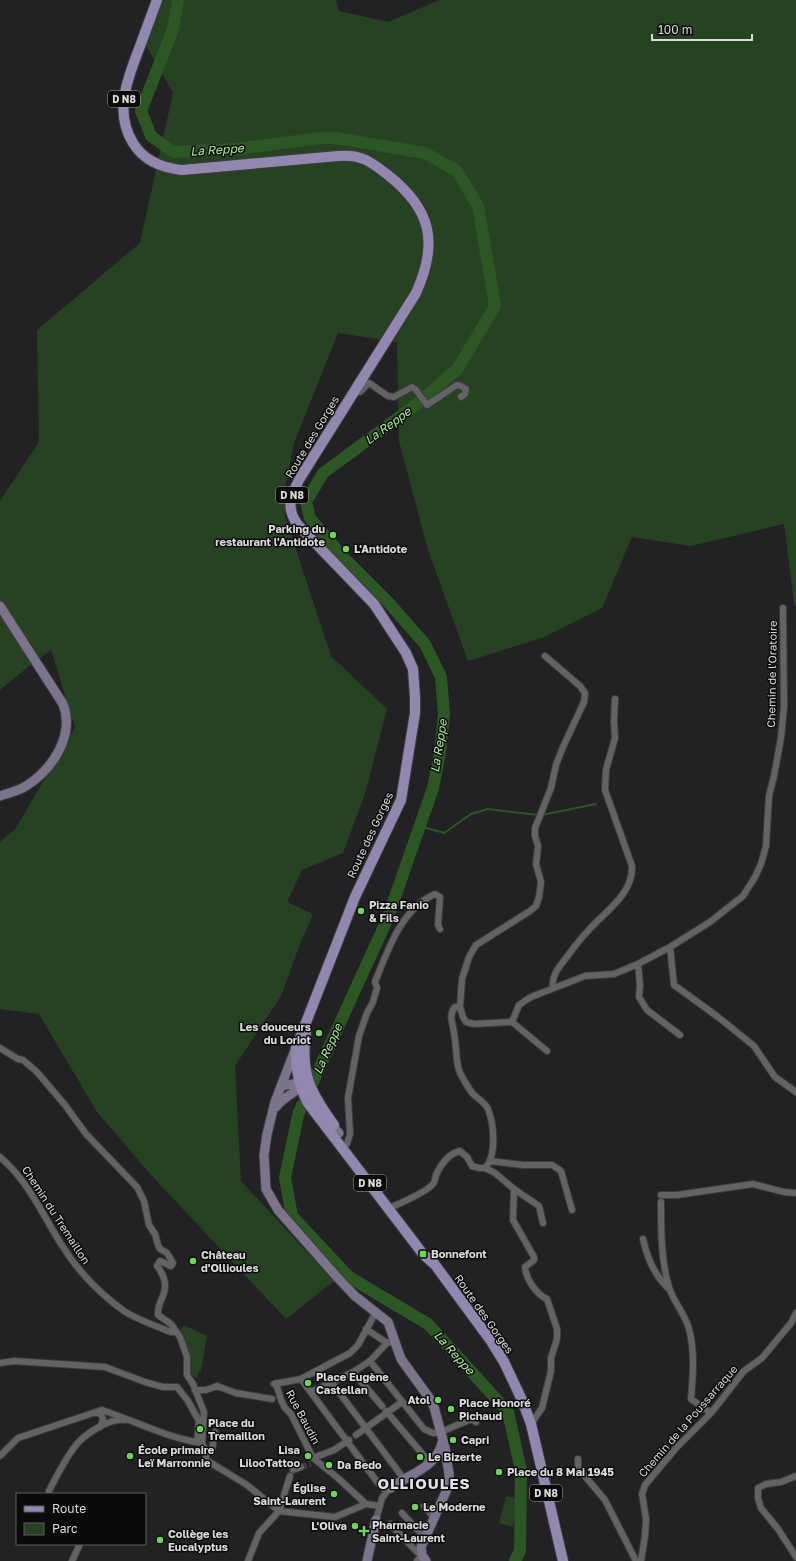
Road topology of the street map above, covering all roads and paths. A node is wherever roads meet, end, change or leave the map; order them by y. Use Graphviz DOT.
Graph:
graph roads {
  1 [pos="156,0"];
  2 [pos="354,392"];
  3 [pos="461,397"];
  4 [pos="0,606"];
  5 [pos="783,608"];
  6 [pos="545,656"];
  7 [pos="615,699"];
  8 [pos="0,796"];
  9 [pos="440,929"];
  10 [pos="670,947"];
  11 [pos="638,964"];
  12 [pos="553,988"];
  13 [pos="460,1007"];
  14 [pos="310,1014"];
  15 [pos="512,1022"];
  16 [pos="680,1035"];
  17 [pos="0,1048"];
  18 [pos="296,1048"];
  19 [pos="547,1051"];
  20 [pos="302,1084"];
  21 [pos="282,1086"];
  22 [pos="796,1092"];
  23 [pos="288,1095"];
  24 [pos="307,1102"];
  25 [pos="272,1114"];
  26 [pos="347,1144"];
  27 [pos="0,1157"];
  28 [pos="490,1161"];
  29 [pos="486,1168"];
  30 [pos="514,1189"];
  31 [pos="796,1193"];
  32 [pos="661,1195"];
  33 [pos="661,1202"];
  34 [pos="394,1206"];
  35 [pos="572,1210"];
  36 [pos="543,1223"];
  37 [pos="642,1239"];
  38 [pos="434,1264"];
  39 [pos="669,1288"];
  40 [pos="376,1312"];
  41 [pos="796,1313"];
  42 [pos="366,1329"];
  43 [pos="176,1332"];
  44 [pos="391,1342"];
  45 [pos="324,1358"];
  46 [pos="370,1361"];
  47 [pos="0,1362"];
  48 [pos="322,1368"];
  49 [pos="353,1372"];
  50 [pos="301,1378"];
  51 [pos="331,1381"];
  52 [pos="195,1390"];
  53 [pos="311,1392"];
  54 [pos="277,1400"];
  55 [pos="402,1402"];
  56 [pos="385,1410"];
  57 [pos="91,1412"];
  58 [pos="711,1413"];
  59 [pos="127,1420"];
  60 [pos="202,1421"];
  61 [pos="476,1422"];
  62 [pos="531,1424"];
  63 [pos="100,1427"];
  64 [pos="365,1428"];
  65 [pos="216,1432"];
  66 [pos="356,1435"];
  67 [pos="442,1437"];
  68 [pos="348,1441"];
  69 [pos="199,1442"];
  70 [pos="206,1451"];
  71 [pos="0,1456"];
  72 [pos="578,1459"];
  73 [pos="312,1461"];
  74 [pos="430,1463"];
  75 [pos="301,1467"];
  76 [pos="448,1471"];
  77 [pos="796,1476"];
  78 [pos="404,1479"];
  79 [pos="388,1489"];
  80 [pos="49,1493"];
  81 [pos="366,1504"];
  82 [pos="380,1506"];
  83 [pos="424,1506"];
  84 [pos="279,1511"];
  85 [pos="402,1513"];
  86 [pos="434,1519"];
  87 [pos="376,1520"];
  88 [pos="390,1524"];
  89 [pos="425,1538"];
  90 [pos="80,1545"];
  91 [pos="422,1557"];
  92 [pos="796,1557"];
  93 [pos="72,1561"];
  94 [pos="248,1561"];
  95 [pos="367,1561"];
  96 [pos="563,1561"];
  97 [pos="636,1561"];
  98 [pos="641,1561"];
  1 -- 2 [label="main road, Route des Gorges / D N8"];
  2 -- 3 [label="street"];
  2 -- 14 [label="main road, Route des Gorges / D N8"];
  4 -- 8 [label="main road"];
  5 -- 10 [label="street, Chemin de l'Oratoire"];
  6 -- 13 [label="street"];
  7 -- 12 [label="street"];
  9 -- 26 [label="street"];
  10 -- 11 [label="street, Chemin de l'Oratoire"];
  10 -- 22 [label="street"];
  11 -- 12 [label="street, Chemin de l'Oratoire"];
  11 -- 16 [label="street"];
  12 -- 15 [label="street, Chemin de l'Oratoire"];
  13 -- 15 [label="street"];
  13 -- 28 [label="street"];
  14 -- 18 [label="main road, Route des Gorges / D N8"];
  14 -- 20 [label="main road, Route des Gorges / D N8"];
  15 -- 19 [label="street"];
  17 -- 43 [label="street"];
  18 -- 20 [label="main road, Route des Gorges / D N8"];
  18 -- 21 [label="main road"];
  20 -- 21 [label="main road"];
  20 -- 23 [label="main road"];
  20 -- 24 [label="main road, Route des Gorges / D N8"];
  20 -- 26 [label="main road, Route des Gorges / D N8"];
  21 -- 25 [label="main road"];
  23 -- 24 [label="main road"];
  23 -- 25 [label="main road"];
  24 -- 38 [label="main road, Route des Gorges / D N8"];
  25 -- 40 [label="main road"];
  26 -- 34 [label="main road, Route des Gorges / D N8"];
  27 -- 43 [label="street, Chemin du Tremaillon"];
  28 -- 29 [label="street"];
  28 -- 35 [label="street"];
  29 -- 30 [label="street"];
  29 -- 34 [label="street"];
  30 -- 36 [label="street"];
  30 -- 62 [label="street"];
  31 -- 32 [label="street"];
  33 -- 39 [label="street"];
  34 -- 38 [label="main road, Route des Gorges / D N8"];
  37 -- 39 [label="street"];
  38 -- 62 [label="main road, Route des Gorges / D N8"];
  39 -- 58 [label="street"];
  40 -- 42 [label="street"];
  40 -- 44 [label="main road"];
  41 -- 58 [label="street, Chemin de la Poussarraque"];
  42 -- 44 [label="street"];
  42 -- 48 [label="street"];
  43 -- 52 [label="street"];
  44 -- 46 [label="street"];
  44 -- 67 [label="main road"];
  45 -- 48 [label="street"];
  46 -- 49 [label="street"];
  46 -- 55 [label="street"];
  47 -- 60 [label="street"];
  48 -- 50 [label="street"];
  49 -- 51 [label="street"];
  49 -- 56 [label="street"];
  50 -- 53 [label="street"];
  50 -- 54 [label="street, Rue Baudin"];
  51 -- 53 [label="street"];
  51 -- 64 [label="street"];
  52 -- 54 [label="street"];
  52 -- 60 [label="street"];
  53 -- 68 [label="street"];
  54 -- 73 [label="street, Rue Baudin"];
  55 -- 56 [label="street"];
  55 -- 67 [label="street"];
  56 -- 64 [label="street"];
  56 -- 74 [label="street"];
  57 -- 59 [label="street"];
  57 -- 63 [label="street"];
  57 -- 71 [label="street"];
  58 -- 98 [label="street, Chemin de la Poussarraque"];
  59 -- 63 [label="street"];
  59 -- 69 [label="street"];
  60 -- 69 [label="street"];
  61 -- 67 [label="street"];
  62 -- 96 [label="main road, D N8"];
  63 -- 80 [label="street"];
  64 -- 66 [label="street"];
  64 -- 78 [label="street"];
  65 -- 70 [label="street"];
  67 -- 74 [label="main road"];
  67 -- 76 [label="main road"];
  68 -- 73 [label="street"];
  68 -- 79 [label="street"];
  69 -- 70 [label="street"];
  70 -- 84 [label="street"];
  72 -- 97 [label="street"];
  73 -- 81 [label="street"];
  74 -- 76 [label="main road"];
  74 -- 78 [label="main road"];
  75 -- 84 [label="street"];
  76 -- 86 [label="main road"];
  77 -- 92 [label="street"];
  78 -- 79 [label="main road"];
  79 -- 82 [label="street"];
  81 -- 82 [label="street"];
  81 -- 84 [label="street"];
  82 -- 87 [label="street"];
  83 -- 86 [label="street"];
  84 -- 94 [label="street"];
  85 -- 89 [label="street"];
  86 -- 89 [label="main road"];
  87 -- 95 [label="main road"];
  88 -- 91 [label="street"];
  89 -- 91 [label="main road"];
  90 -- 93 [label="street"];
}
